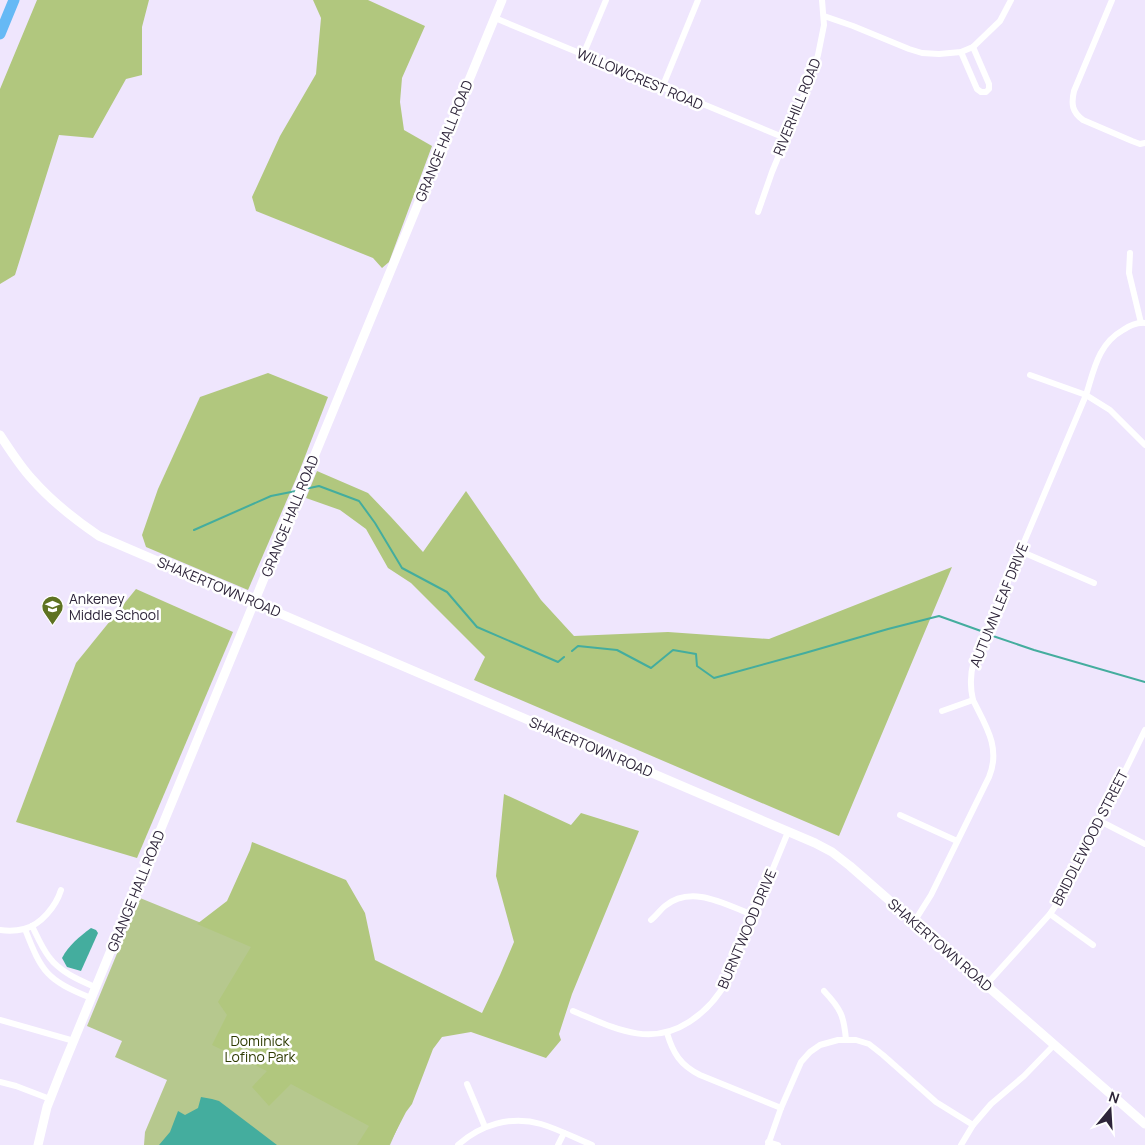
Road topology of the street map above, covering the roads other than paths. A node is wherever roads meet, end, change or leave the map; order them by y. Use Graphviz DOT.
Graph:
graph roads {
  1 [pos="14,0"];
  2 [pos="502,0"];
  3 [pos="606,0"];
  4 [pos="698,0"];
  5 [pos="822,0"];
  6 [pos="1011,0"];
  7 [pos="1112,0"];
  8 [pos="824,16"];
  9 [pos="494,18"];
  10 [pos="0,34"];
  11 [pos="973,48"];
  12 [pos="961,52"];
  13 [pos="583,55"];
  14 [pos="662,88"];
  15 [pos="785,138"];
  16 [pos="1145,142"];
  17 [pos="758,212"];
  18 [pos="1130,253"];
  19 [pos="1143,323"];
  20 [pos="1030,375"];
  21 [pos="1086,395"];
  22 [pos="0,436"];
  23 [pos="1145,445"];
  24 [pos="1020,551"];
  25 [pos="1094,583"];
  26 [pos="254,602"];
  27 [pos="973,700"];
  28 [pos="942,711"];
  29 [pos="1145,730"];
  30 [pos="900,815"];
  31 [pos="1100,821"];
  32 [pos="788,832"];
  33 [pos="957,842"];
  34 [pos="1145,844"];
  35 [pos="61,890"];
  36 [pos="1050,914"];
  37 [pos="753,916"];
  38 [pos="651,920"];
  39 [pos="914,922"];
  40 [pos="32,926"];
  41 [pos="25,929"];
  42 [pos="0,930"];
  43 [pos="1093,945"];
  44 [pos="986,985"];
  45 [pos="96,987"];
  46 [pos="824,991"];
  47 [pos="91,998"];
  48 [pos="573,1011"];
  49 [pos="0,1020"];
  50 [pos="667,1033"];
  51 [pos="846,1040"];
  52 [pos="74,1041"];
  53 [pos="1054,1045"];
  54 [pos="0,1082"];
  55 [pos="467,1084"];
  56 [pos="50,1099"];
  57 [pos="781,1108"];
  58 [pos="1145,1124"];
  59 [pos="973,1125"];
  60 [pos="485,1127"];
  61 [pos="564,1133"];
  62 [pos="768,1144"];
  63 [pos="38,1145"];
  64 [pos="458,1145"];
  65 [pos="558,1145"];
  66 [pos="592,1145"];
  67 [pos="778,1145"];
  68 [pos="962,1145"];
  1 -- 10 [label="highway"];
  2 -- 9 [label="street, GRANGE HALL ROAD"];
  3 -- 13 [label="street"];
  4 -- 14 [label="street"];
  5 -- 8 [label="street, RIVERHILL ROAD"];
  6 -- 11 [label="street"];
  7 -- 16 [label="street"];
  8 -- 12 [label="street"];
  8 -- 15 [label="street, RIVERHILL ROAD"];
  9 -- 13 [label="street, WILLOWCREST ROAD"];
  9 -- 26 [label="street, GRANGE HALL ROAD"];
  11 -- 12 [label="street"];
  11 -- 12 [label="street"];
  13 -- 14 [label="street, WILLOWCREST ROAD"];
  14 -- 15 [label="street, WILLOWCREST ROAD"];
  15 -- 17 [label="street, RIVERHILL ROAD"];
  18 -- 19 [label="street"];
  19 -- 21 [label="street, AUTUMN LEAF DRIVE"];
  20 -- 21 [label="street"];
  21 -- 23 [label="street"];
  21 -- 24 [label="street, AUTUMN LEAF DRIVE"];
  22 -- 26 [label="street, SHAKERTOWN ROAD"];
  24 -- 25 [label="street"];
  24 -- 27 [label="street, AUTUMN LEAF DRIVE"];
  26 -- 32 [label="street, SHAKERTOWN ROAD"];
  26 -- 45 [label="street, GRANGE HALL ROAD"];
  27 -- 28 [label="street"];
  27 -- 33 [label="street, AUTUMN LEAF DRIVE"];
  29 -- 31 [label="street, BRIDDLEWOOD STREET"];
  30 -- 33 [label="street"];
  31 -- 34 [label="street"];
  31 -- 36 [label="street, BRIDDLEWOOD STREET"];
  32 -- 37 [label="street, BURNTWOOD DRIVE"];
  32 -- 39 [label="street, SHAKERTOWN ROAD"];
  33 -- 39 [label="street, AUTUMN LEAF DRIVE"];
  35 -- 40 [label="street"];
  36 -- 43 [label="street"];
  36 -- 44 [label="street, BRIDDLEWOOD STREET"];
  37 -- 38 [label="street"];
  37 -- 50 [label="street, BURNTWOOD DRIVE"];
  39 -- 44 [label="street, SHAKERTOWN ROAD"];
  40 -- 41 [label="street"];
  40 -- 45 [label="street"];
  41 -- 42 [label="street"];
  41 -- 47 [label="street"];
  44 -- 53 [label="street, SHAKERTOWN ROAD"];
  45 -- 47 [label="street, GRANGE HALL ROAD"];
  46 -- 51 [label="street"];
  47 -- 52 [label="street, GRANGE HALL ROAD"];
  48 -- 50 [label="street"];
  49 -- 52 [label="street"];
  50 -- 57 [label="street"];
  51 -- 57 [label="street"];
  51 -- 59 [label="street"];
  52 -- 56 [label="street, GRANGE HALL ROAD"];
  53 -- 58 [label="street, SHAKERTOWN ROAD"];
  53 -- 59 [label="street"];
  54 -- 56 [label="street"];
  55 -- 60 [label="street"];
  56 -- 63 [label="street, GRANGE HALL ROAD"];
  57 -- 62 [label="street"];
  59 -- 68 [label="street"];
  60 -- 61 [label="street"];
  60 -- 64 [label="street"];
  61 -- 65 [label="street"];
  61 -- 66 [label="street"];
  62 -- 67 [label="street"];
}
